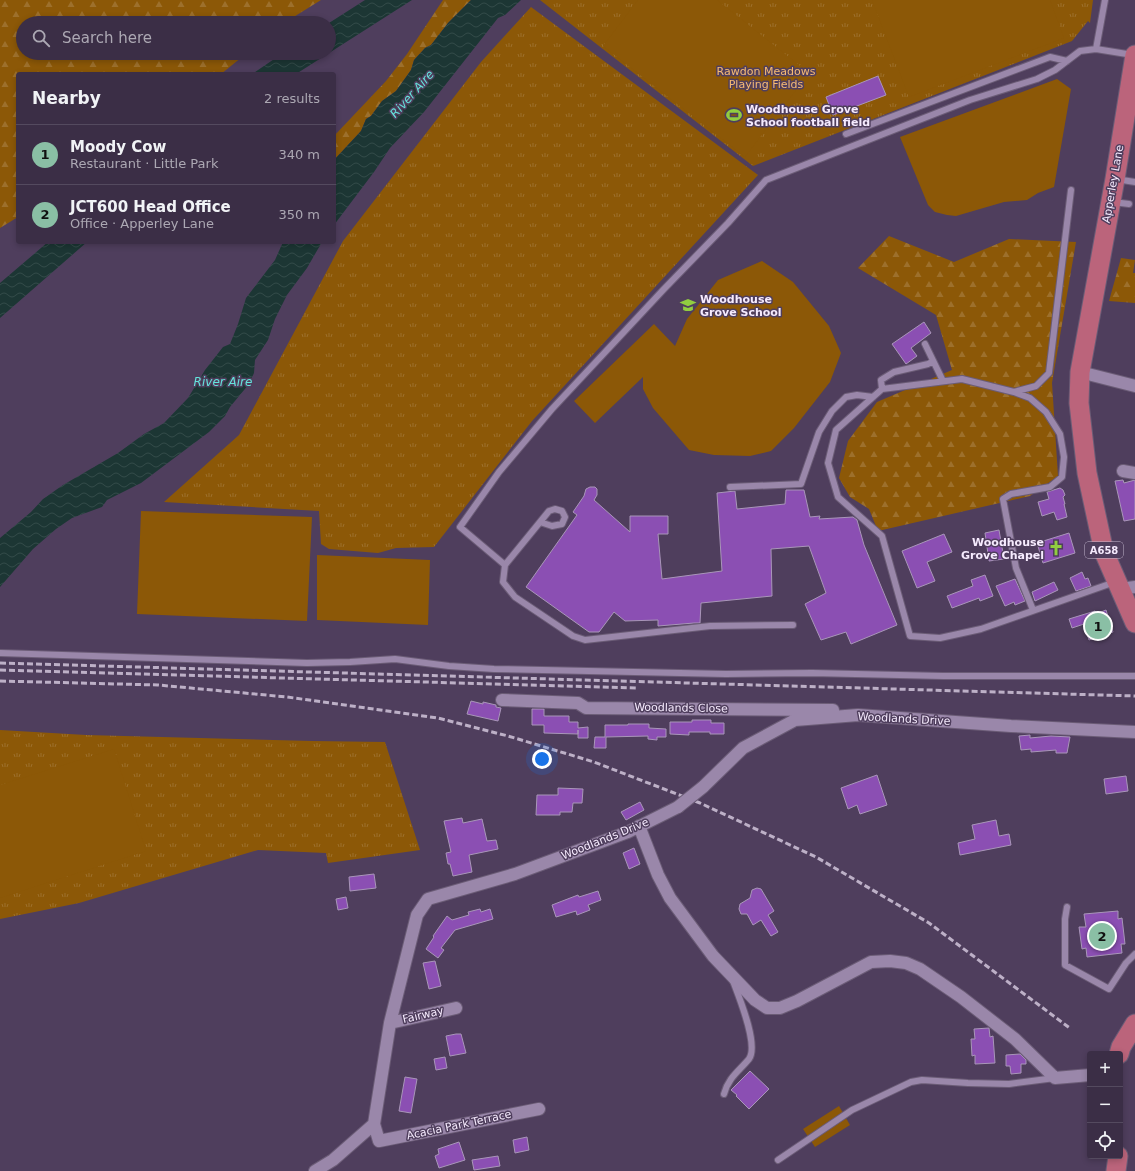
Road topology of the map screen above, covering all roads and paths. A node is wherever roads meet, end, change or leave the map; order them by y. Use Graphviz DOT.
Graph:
graph roads {
  1 [pos="1105,0"];
  2 [pos="1096,49"];
  3 [pos="1135,55"];
  4 [pos="1067,61"];
  5 [pos="846,134"];
  6 [pos="1115,179"];
  7 [pos="1135,182"];
  8 [pos="1071,190"];
  9 [pos="1110,202"];
  10 [pos="1129,204"];
  11 [pos="925,344"];
  12 [pos="933,361"];
  13 [pos="1080,372"];
  14 [pos="943,381"];
  15 [pos="1135,386"];
  16 [pos="882,389"];
  17 [pos="1014,392"];
  18 [pos="873,397"];
  19 [pos="730,487"];
  20 [pos="540,522"];
  21 [pos="505,565"];
  22 [pos="1124,586"];
  23 [pos="1033,610"];
  24 [pos="1135,623"];
  25 [pos="793,625"];
  26 [pos="0,653"];
  27 [pos="1135,676"];
  28 [pos="502,700"];
  29 [pos="858,715"];
  30 [pos="1135,732"];
  31 [pos="639,826"];
  32 [pos="1068,907"];
  33 [pos="1135,954"];
  34 [pos="730,974"];
  35 [pos="456,1008"];
  36 [pos="390,1023"];
  37 [pos="1135,1024"];
  38 [pos="1120,1051"];
  39 [pos="1087,1074"];
  40 [pos="1055,1078"];
  41 [pos="724,1094"];
  42 [pos="539,1109"];
  43 [pos="374,1124"];
  44 [pos="1118,1159"];
  45 [pos="778,1160"];
  46 [pos="315,1171"];
  47 [pos="1116,1171"];
  1 -- 2 [label="lane"];
  2 -- 3 [label="lane"];
  2 -- 4 [label="lane"];
  3 -- 6 [label="highway, Apperley Lane / A658"];
  4 -- 5 [label="lane"];
  4 -- 21 [label="lane"];
  6 -- 7 [label="lane"];
  6 -- 9 [label="highway, Apperley Lane / A658"];
  8 -- 17 [label="lane"];
  9 -- 10 [label="lane"];
  9 -- 13 [label="highway, Apperley Lane / A658"];
  11 -- 12 [label="lane"];
  12 -- 14 [label="lane"];
  12 -- 16 [label="lane"];
  13 -- 15 [label="street"];
  13 -- 22 [label="highway, A658"];
  14 -- 16 [label="lane"];
  14 -- 17 [label="lane"];
  16 -- 18 [label="lane"];
  17 -- 23 [label="lane"];
  18 -- 19 [label="lane"];
  18 -- 23 [label="lane"];
  20 -- 21 [label="lane"];
  21 -- 25 [label="lane"];
  22 -- 23 [label="lane"];
  22 -- 24 [label="highway, A658"];
  26 -- 27 [label="lane"];
  28 -- 29 [label="street, Woodlands Close"];
  29 -- 30 [label="street, Woodlands Drive"];
  29 -- 31 [label="street, Woodlands Drive, bridge"];
  31 -- 34 [label="street"];
  31 -- 36 [label="street, Woodlands Drive"];
  32 -- 33 [label="lane"];
  34 -- 40 [label="street"];
  34 -- 41 [label="lane"];
  35 -- 36 [label="street, Fairway"];
  36 -- 43 [label="street, Woodlands Drive"];
  37 -- 38 [label="highway"];
  39 -- 40 [label="street"];
  40 -- 45 [label="lane"];
  42 -- 43 [label="street, Acacia Park Terrace"];
  43 -- 46 [label="street"];
  44 -- 47 [label="highway"];
}
